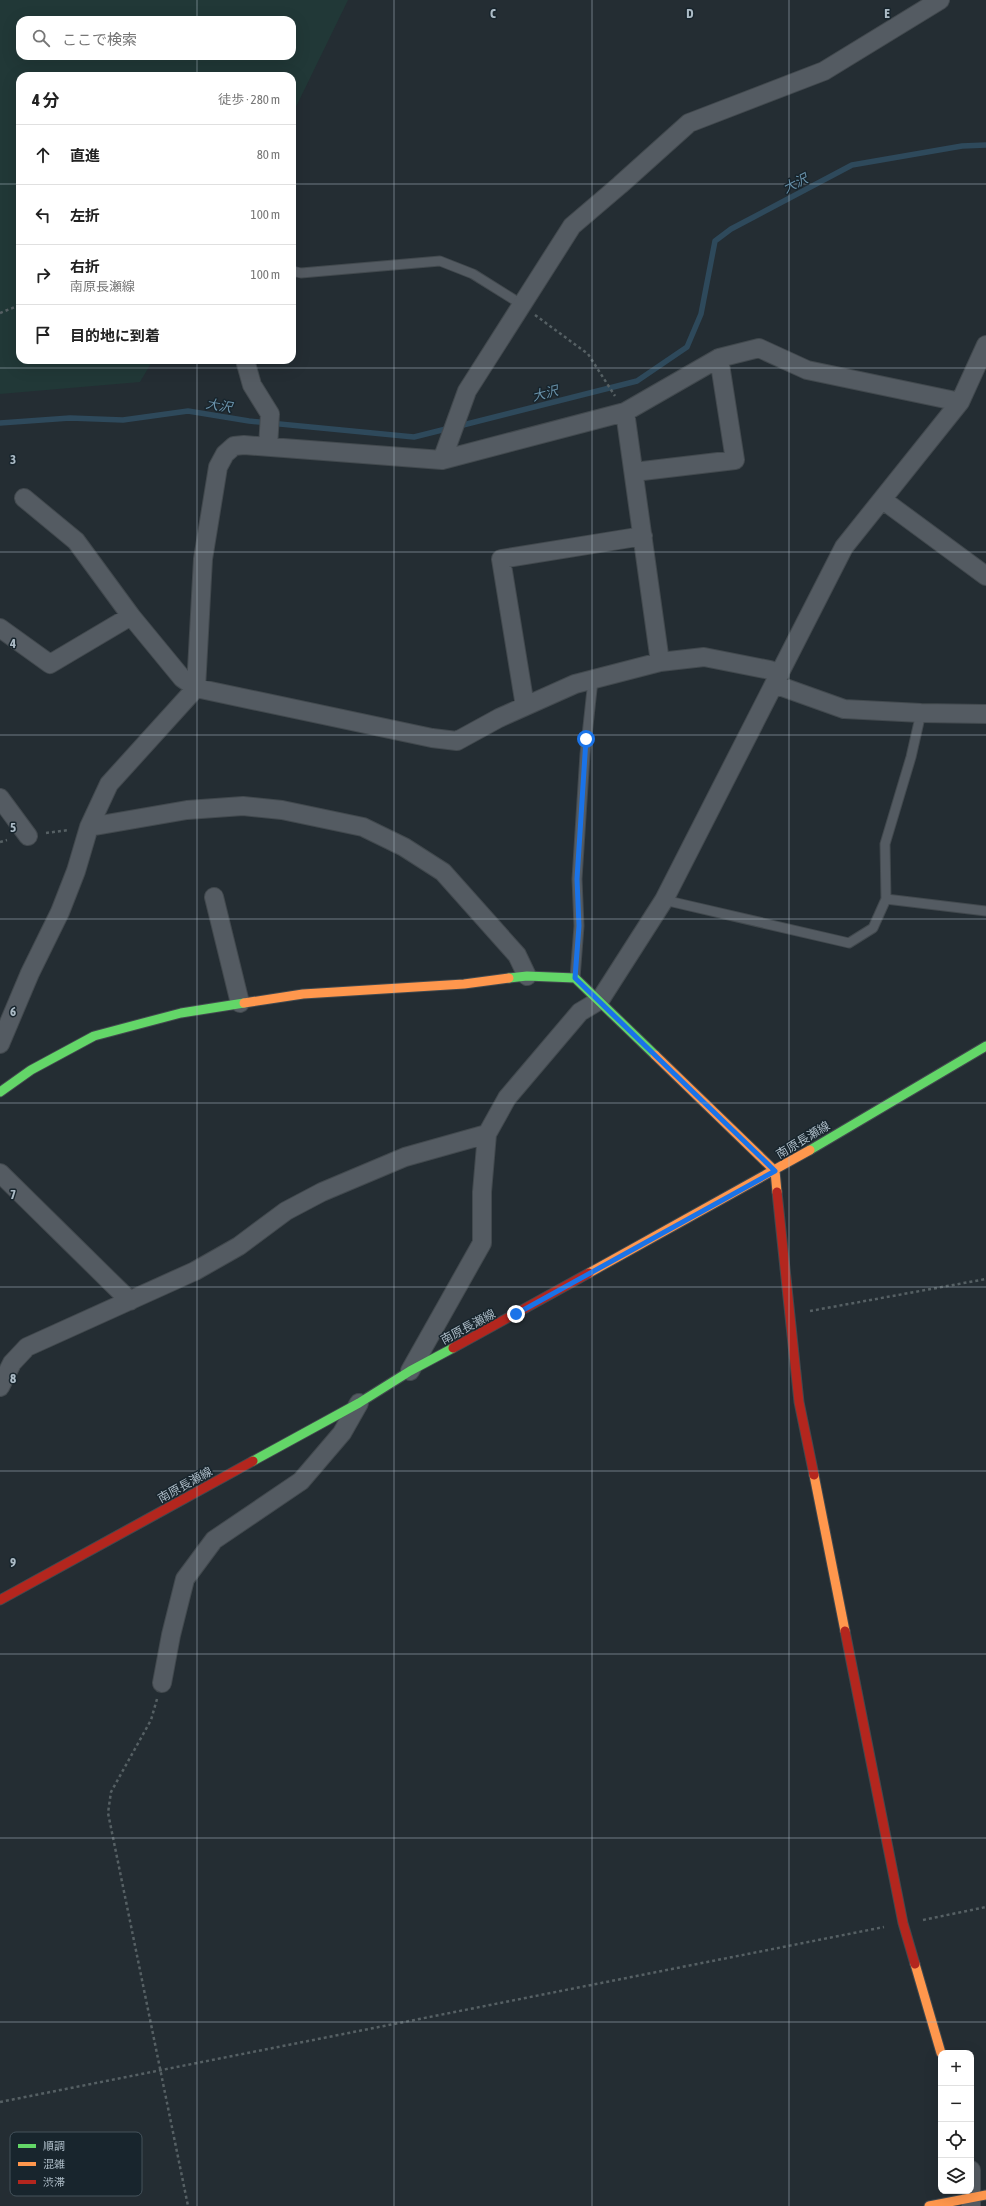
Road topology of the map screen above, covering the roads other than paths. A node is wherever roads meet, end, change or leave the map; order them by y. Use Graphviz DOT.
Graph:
graph roads {
  1 [pos="940,0"];
  2 [pos="296,272"];
  3 [pos="521,304"];
  4 [pos="986,346"];
  5 [pos="719,358"];
  6 [pos="246,364"];
  7 [pos="960,402"];
  8 [pos="625,412"];
  9 [pos="268,447"];
  10 [pos="442,460"];
  11 [pos="634,472"];
  12 [pos="24,498"];
  13 [pos="883,500"];
  14 [pos="643,536"];
  15 [pos="986,576"];
  16 [pos="131,616"];
  17 [pos="0,628"];
  18 [pos="660,662"];
  19 [pos="777,679"];
  20 [pos="592,680"];
  21 [pos="196,688"];
  22 [pos="525,706"];
  23 [pos="921,713"];
  24 [pos="986,714"];
  25 [pos="0,798"];
  26 [pos="89,827"];
  27 [pos="28,836"];
  28 [pos="214,898"];
  29 [pos="886,899"];
  30 [pos="664,900"];
  31 [pos="986,911"];
  32 [pos="527,976"];
  33 [pos="575,978"];
  34 [pos="600,1000"];
  35 [pos="240,1003"];
  36 [pos="0,1044"];
  37 [pos="986,1046"];
  38 [pos="0,1092"];
  39 [pos="487,1134"];
  40 [pos="775,1171"];
  41 [pos="0,1173"];
  42 [pos="130,1301"];
  43 [pos="410,1371"];
  44 [pos="0,1387"];
  45 [pos="359,1403"];
  46 [pos="0,1600"];
  47 [pos="162,1683"];
  48 [pos="940,2050"];
  49 [pos="974,2184"];
  50 [pos="977,2199"];
  51 [pos="929,2206"];
  1 -- 3 [label="street"];
  2 -- 3 [label="lane"];
  3 -- 10 [label="street"];
  4 -- 7 [label="street"];
  5 -- 7 [label="street"];
  5 -- 8 [label="street"];
  5 -- 11 [label="street"];
  6 -- 9 [label="street"];
  7 -- 13 [label="street"];
  8 -- 10 [label="street"];
  8 -- 11 [label="street"];
  9 -- 10 [label="street"];
  9 -- 21 [label="street"];
  11 -- 14 [label="street"];
  12 -- 16 [label="street"];
  13 -- 15 [label="street"];
  13 -- 19 [label="street"];
  14 -- 18 [label="street"];
  14 -- 22 [label="street"];
  16 -- 17 [label="street"];
  16 -- 21 [label="street"];
  18 -- 19 [label="street"];
  18 -- 20 [label="street"];
  19 -- 23 [label="street"];
  19 -- 30 [label="street"];
  20 -- 22 [label="street"];
  20 -- 33 [label="lane"];
  21 -- 22 [label="street"];
  21 -- 26 [label="street"];
  23 -- 24 [label="street"];
  23 -- 29 [label="lane"];
  25 -- 27 [label="street"];
  26 -- 32 [label="street"];
  26 -- 36 [label="street"];
  28 -- 35 [label="street"];
  29 -- 30 [label="lane"];
  29 -- 31 [label="lane"];
  30 -- 34 [label="street"];
  32 -- 33 [label="street"];
  32 -- 35 [label="street"];
  33 -- 34 [label="street"];
  34 -- 39 [label="street"];
  34 -- 40 [label="street"];
  35 -- 38 [label="street"];
  37 -- 40 [label="street, 南原長瀬線"];
  39 -- 42 [label="street"];
  39 -- 43 [label="street"];
  40 -- 43 [label="street, 南原長瀬線"];
  40 -- 48 [label="street"];
  41 -- 42 [label="street"];
  42 -- 44 [label="street"];
  43 -- 45 [label="street, 南原長瀬線"];
  45 -- 46 [label="street, 南原長瀬線"];
  45 -- 47 [label="street"];
  49 -- 50 [label="street"];
  50 -- 51 [label="street"];
}
